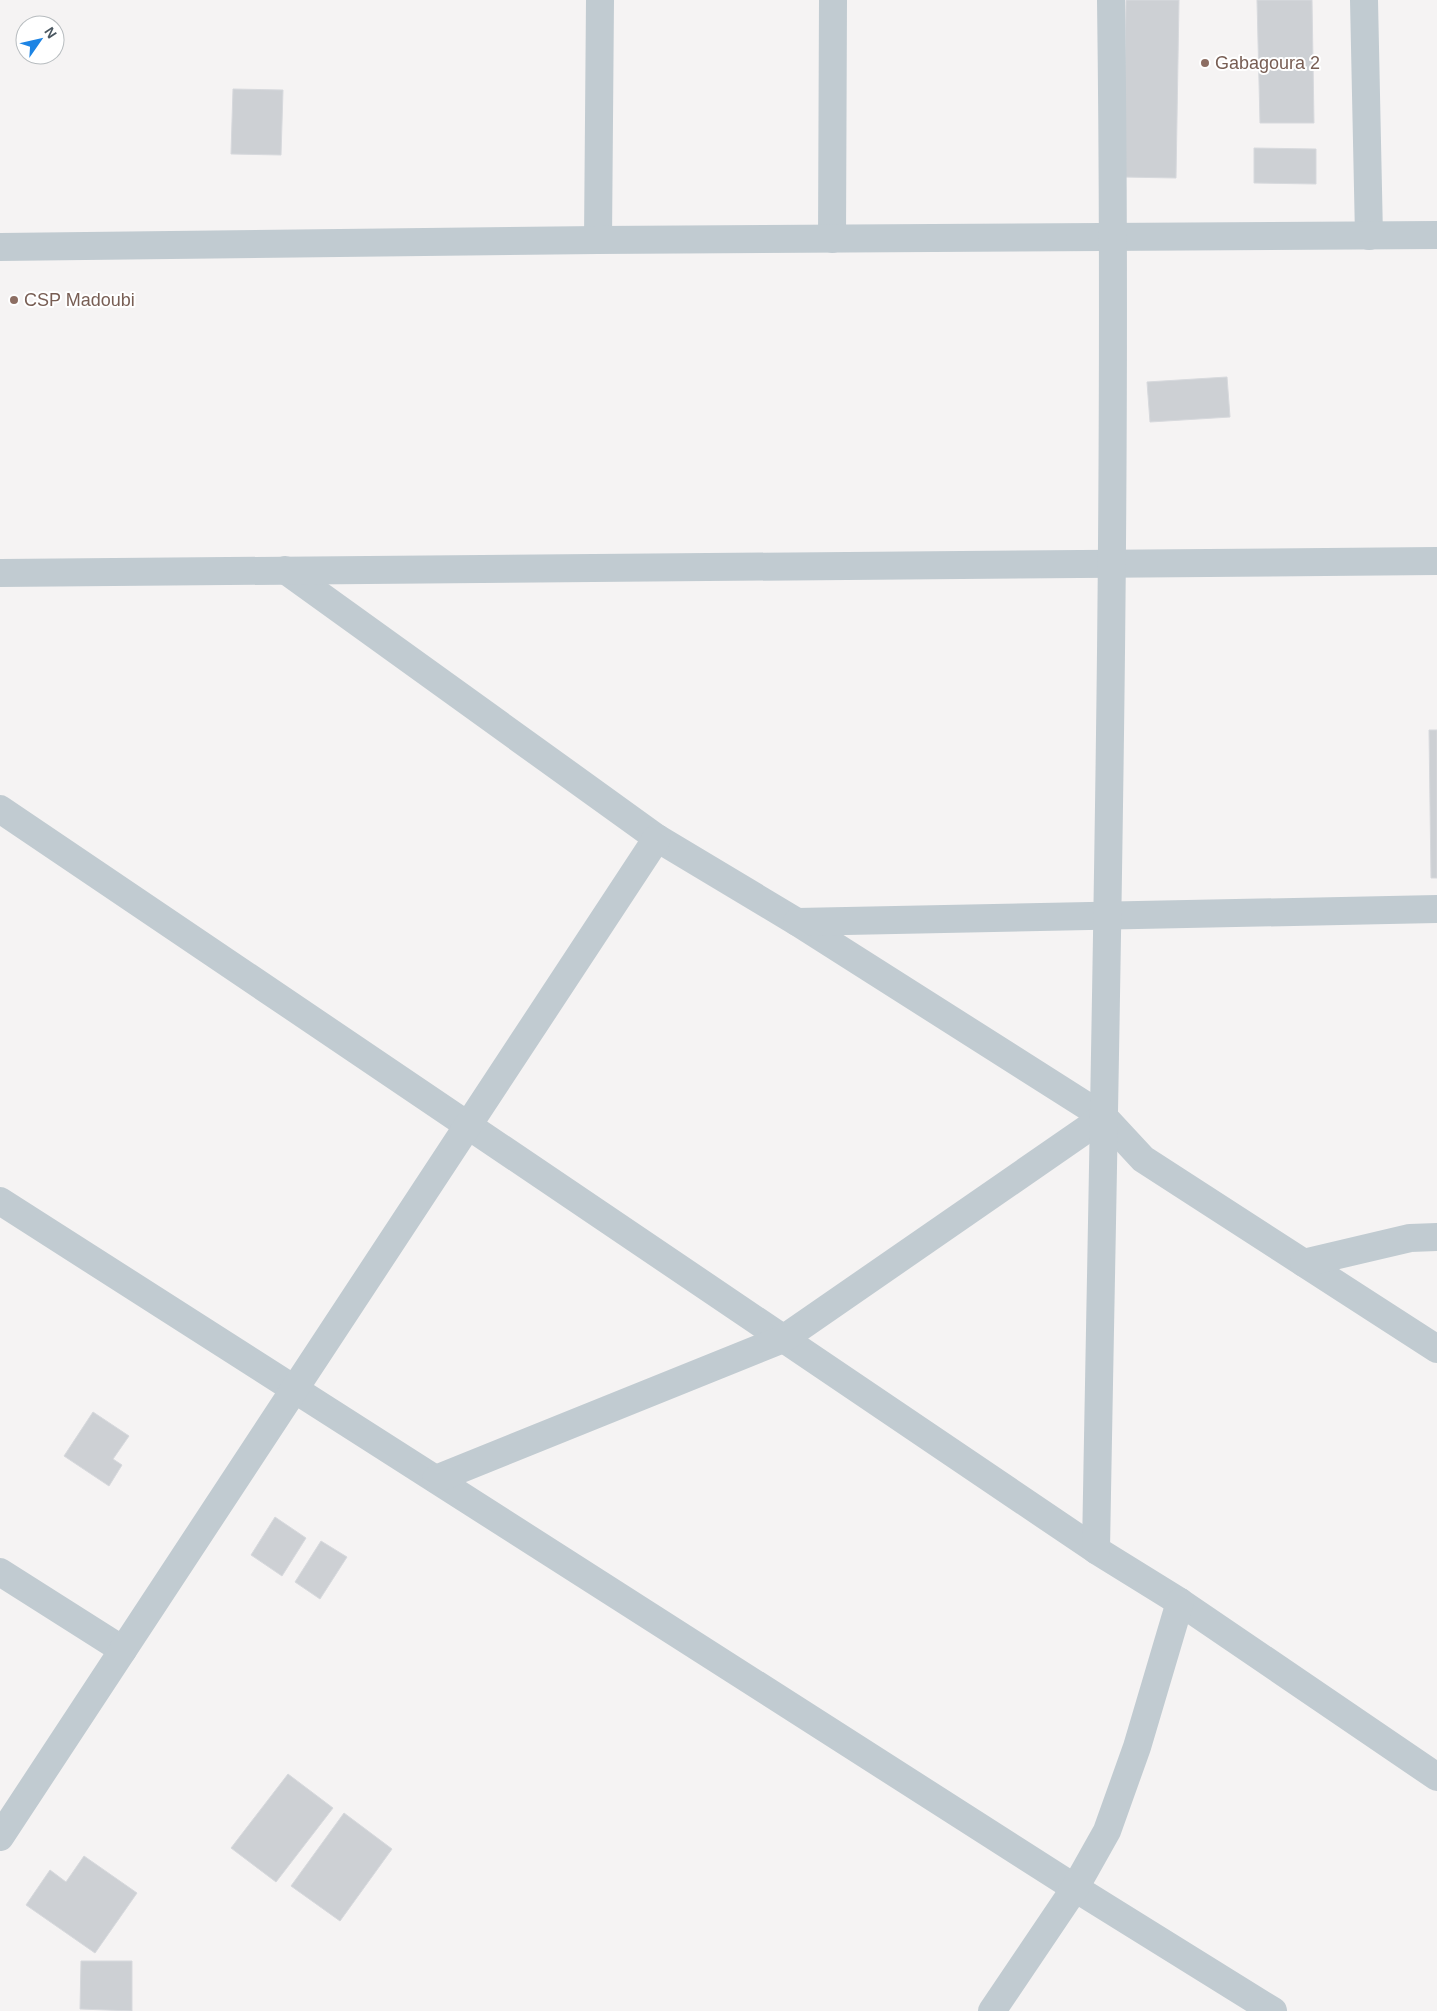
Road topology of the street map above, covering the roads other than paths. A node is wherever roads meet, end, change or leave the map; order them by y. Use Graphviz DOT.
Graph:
graph roads {
  1 [pos="600,0"];
  2 [pos="833,0"];
  3 [pos="1111,0"];
  4 [pos="1364,0"];
  5 [pos="1369,236"];
  6 [pos="1437,236"];
  7 [pos="1114,237"];
  8 [pos="832,239"];
  9 [pos="598,240"];
  10 [pos="0,247"];
  11 [pos="1437,561"];
  12 [pos="1111,564"];
  13 [pos="285,570"];
  14 [pos="0,573"];
  15 [pos="0,809"];
  16 [pos="657,838"];
  17 [pos="1437,909"];
  18 [pos="1107,916"];
  19 [pos="797,922"];
  20 [pos="1104,1117"];
  21 [pos="468,1125"];
  22 [pos="0,1201"];
  23 [pos="1437,1237"];
  24 [pos="1304,1263"];
  25 [pos="783,1339"];
  26 [pos="1437,1349"];
  27 [pos="295,1389"];
  28 [pos="436,1479"];
  29 [pos="1096,1550"];
  30 [pos="0,1572"];
  31 [pos="1180,1602"];
  32 [pos="123,1650"];
  33 [pos="1437,1777"];
  34 [pos="0,1837"];
  35 [pos="1075,1888"];
  36 [pos="992,2011"];
  37 [pos="1273,2011"];
  1 -- 9 [label="street"];
  2 -- 8 [label="street"];
  3 -- 7 [label="street"];
  4 -- 5 [label="street"];
  5 -- 6 [label="street"];
  5 -- 7 [label="street"];
  7 -- 8 [label="street"];
  7 -- 12 [label="street"];
  8 -- 9 [label="street"];
  9 -- 10 [label="street"];
  11 -- 12 [label="street"];
  12 -- 13 [label="street"];
  12 -- 18 [label="street"];
  13 -- 14 [label="street"];
  13 -- 16 [label="street"];
  15 -- 21 [label="street"];
  16 -- 19 [label="street"];
  16 -- 21 [label="street"];
  17 -- 18 [label="street"];
  18 -- 19 [label="street"];
  18 -- 20 [label="street"];
  19 -- 20 [label="street"];
  20 -- 24 [label="street"];
  20 -- 25 [label="street"];
  20 -- 29 [label="street"];
  21 -- 25 [label="street"];
  21 -- 27 [label="street"];
  22 -- 27 [label="street"];
  23 -- 24 [label="street"];
  24 -- 26 [label="street"];
  25 -- 28 [label="street"];
  25 -- 29 [label="street"];
  27 -- 28 [label="street"];
  27 -- 32 [label="street"];
  28 -- 35 [label="street"];
  29 -- 31 [label="street"];
  30 -- 32 [label="street"];
  31 -- 33 [label="street"];
  31 -- 35 [label="street"];
  32 -- 34 [label="street"];
  35 -- 36 [label="street"];
  35 -- 37 [label="street"];
}
